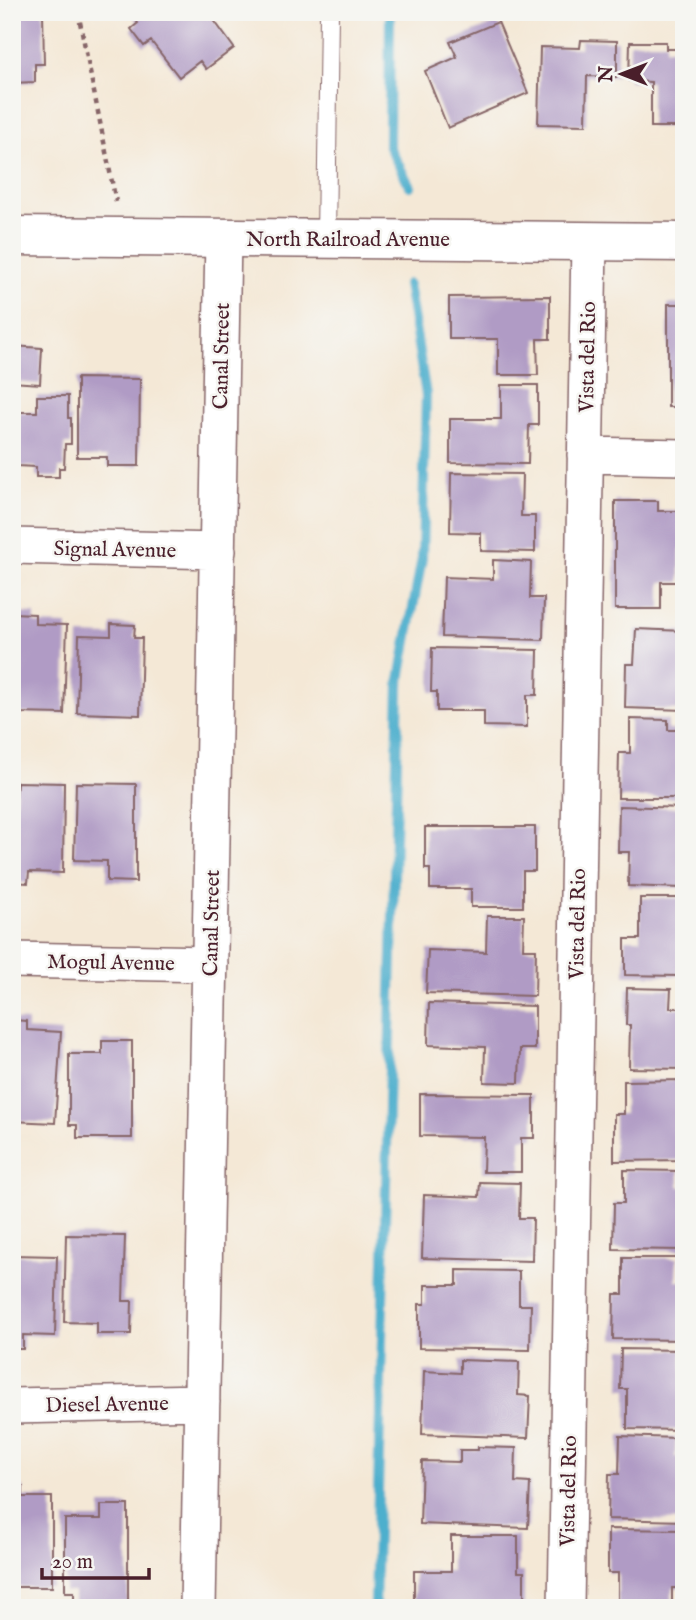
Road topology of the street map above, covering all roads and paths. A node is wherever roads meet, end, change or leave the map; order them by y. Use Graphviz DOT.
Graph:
graph roads {
  1 [pos="78,12"];
  2 [pos="329,12"];
  3 [pos="12,236"];
  4 [pos="123,237"];
  5 [pos="223,239"];
  6 [pos="326,239"];
  7 [pos="589,241"];
  8 [pos="684,242"];
  9 [pos="585,455"];
  10 [pos="684,457"];
  11 [pos="12,546"];
  12 [pos="218,551"];
  13 [pos="12,960"];
  14 [pos="210,964"];
  15 [pos="202,1402"];
  16 [pos="12,1406"];
  17 [pos="198,1608"];
  18 [pos="566,1608"];
  1 -- 4 [label="path"];
  2 -- 6 [label="lane"];
  3 -- 4 [label="street, North Railroad Avenue"];
  4 -- 5 [label="street, North Railroad Avenue"];
  5 -- 6 [label="street, North Railroad Avenue"];
  5 -- 12 [label="street, Canal Street"];
  6 -- 7 [label="street, North Railroad Avenue"];
  7 -- 8 [label="street, North Railroad Avenue"];
  7 -- 9 [label="street, Vista del Rio"];
  9 -- 10 [label="street"];
  9 -- 18 [label="street, Vista del Rio"];
  11 -- 12 [label="street, Signal Avenue"];
  12 -- 14 [label="street, Canal Street"];
  13 -- 14 [label="street, Mogul Avenue"];
  14 -- 15 [label="street, Canal Street"];
  15 -- 16 [label="street, Diesel Avenue"];
  15 -- 17 [label="street, Canal Street"];
}
